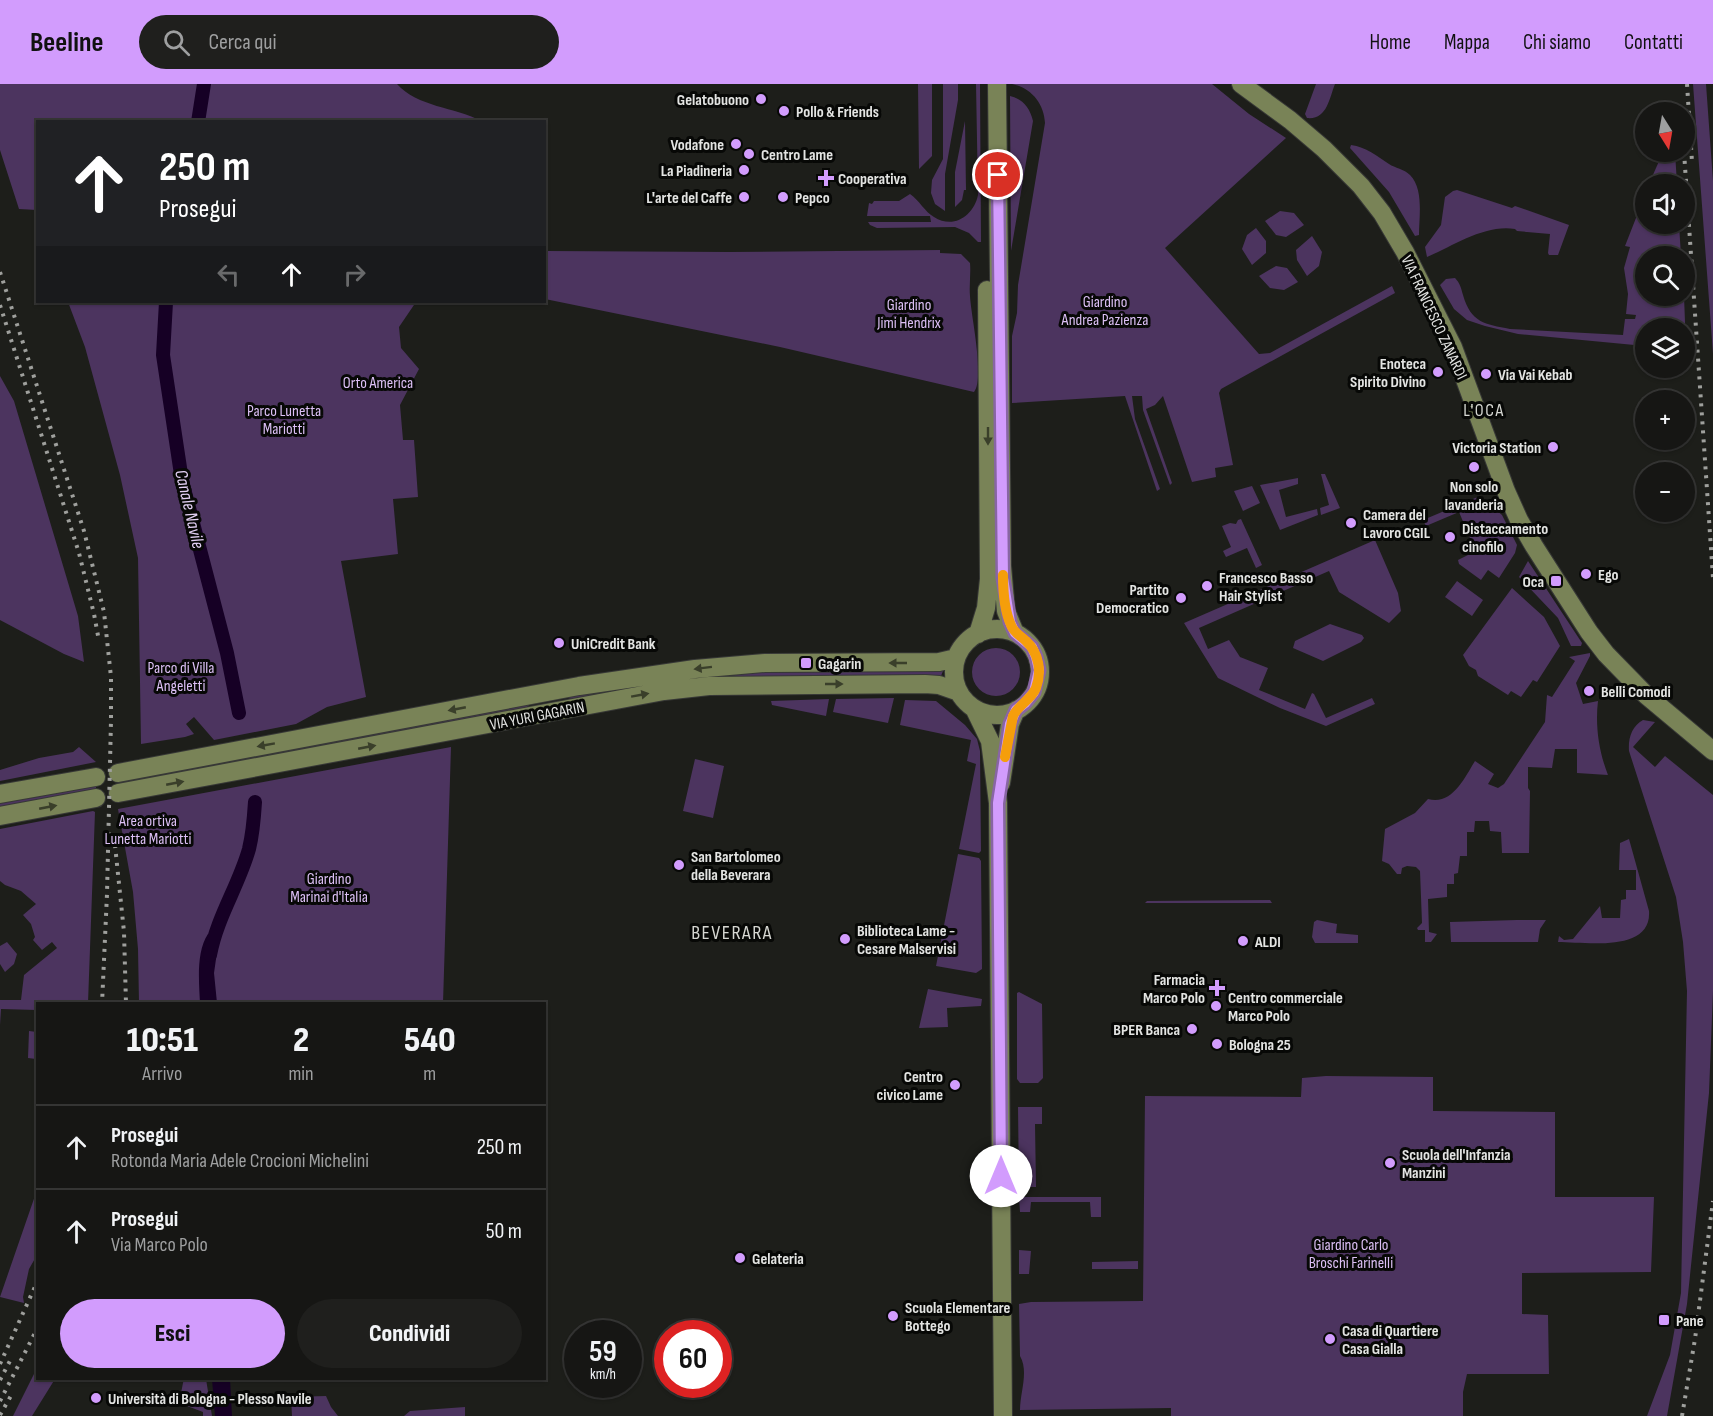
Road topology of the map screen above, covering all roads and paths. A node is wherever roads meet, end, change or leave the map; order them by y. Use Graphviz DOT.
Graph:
graph roads {
  1 [pos="986,84"];
  2 [pos="997,84"];
  3 [pos="1240,84"];
  4 [pos="978,633"];
  5 [pos="1015,633"];
  6 [pos="956,658"];
  7 [pos="959,692"];
  8 [pos="974,708"];
  9 [pos="1016,710"];
  10 [pos="1713,751"];
  11 [pos="118,773"];
  12 [pos="96,777"];
  13 [pos="0,794"];
  14 [pos="118,794"];
  15 [pos="96,798"];
  16 [pos="998,803"];
  17 [pos="0,816"];
  18 [pos="1003,1416"];
  1 -- 4 [label="main road, one-way"];
  2 -- 5 [label="main road"];
  3 -- 10 [label="main road, VIA FRANCESCO ZANARDI"];
  4 -- 5 [label="main road"];
  4 -- 6 [label="main road"];
  5 -- 9 [label="main road"];
  6 -- 7 [label="main road"];
  6 -- 11 [label="main road, VIA YURI GAGARIN, one-way"];
  7 -- 8 [label="main road"];
  14 -- 7 [label="main road, VIA YURI GAGARIN, one-way"];
  8 -- 9 [label="main road"];
  8 -- 16 [label="main road"];
  9 -- 16 [label="main road"];
  12 -- 13 [label="main road"];
  17 -- 15 [label="main road, one-way"];
  16 -- 18 [label="main road"];
}
